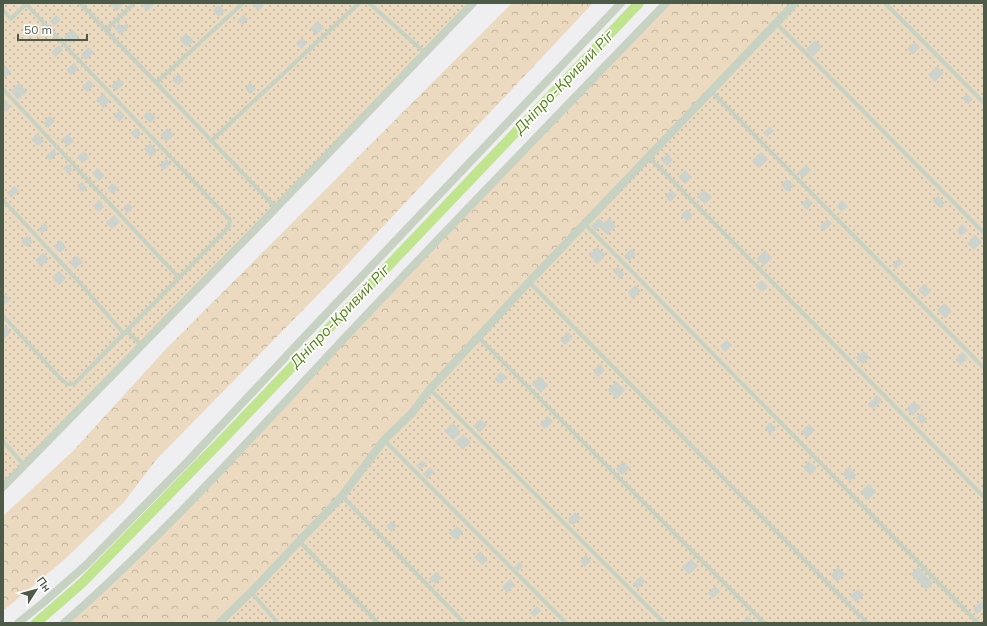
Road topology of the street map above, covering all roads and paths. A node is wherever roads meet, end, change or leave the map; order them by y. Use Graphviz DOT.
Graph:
graph roads {
  1 [pos="80,3"];
  2 [pos="134,3"];
  3 [pos="243,3"];
  4 [pos="359,3"];
  5 [pos="369,3"];
  6 [pos="473,3"];
  7 [pos="621,3"];
  8 [pos="666,3"];
  9 [pos="795,3"];
  10 [pos="885,3"];
  11 [pos="3,10"];
  12 [pos="776,22"];
  13 [pos="106,30"];
  14 [pos="425,53"];
  15 [pos="156,83"];
  16 [pos="3,89"];
  17 [pos="711,91"];
  18 [pos="984,103"];
  19 [pos="211,141"];
  20 [pos="648,156"];
  21 [pos="3,200"];
  22 [pos="276,208"];
  23 [pos="585,224"];
  24 [pos="984,233"];
  25 [pos="179,278"];
  26 [pos="529,282"];
  27 [pos="3,316"];
  28 [pos="126,332"];
  29 [pos="478,337"];
  30 [pos="142,346"];
  31 [pos="984,368"];
  32 [pos="430,389"];
  33 [pos="384,440"];
  34 [pos="3,441"];
  35 [pos="25,465"];
  36 [pos="3,487"];
  37 [pos="342,496"];
  38 [pos="984,497"];
  39 [pos="298,540"];
  40 [pos="251,592"];
  41 [pos="18,623"];
  42 [pos="64,623"];
  43 [pos="219,623"];
  44 [pos="278,623"];
  45 [pos="378,623"];
  46 [pos="464,623"];
  47 [pos="566,623"];
  48 [pos="664,623"];
  49 [pos="764,623"];
  50 [pos="866,623"];
  51 [pos="978,623"];
  1 -- 13 [label="lane"];
  2 -- 13 [label="lane"];
  3 -- 15 [label="lane"];
  4 -- 19 [label="lane"];
  5 -- 14 [label="lane"];
  6 -- 14 [label="street"];
  7 -- 41 [label="street"];
  8 -- 42 [label="street"];
  9 -- 12 [label="street"];
  10 -- 18 [label="lane"];
  11 -- 25 [label="lane"];
  12 -- 17 [label="street"];
  12 -- 24 [label="lane"];
  13 -- 15 [label="lane"];
  14 -- 22 [label="street"];
  15 -- 19 [label="lane"];
  16 -- 25 [label="lane"];
  17 -- 20 [label="street"];
  17 -- 31 [label="lane"];
  19 -- 22 [label="lane"];
  20 -- 23 [label="street"];
  20 -- 38 [label="lane"];
  21 -- 28 [label="lane"];
  22 -- 30 [label="street"];
  23 -- 26 [label="street"];
  23 -- 51 [label="lane"];
  25 -- 28 [label="lane"];
  26 -- 29 [label="street"];
  26 -- 50 [label="lane"];
  27 -- 28 [label="lane"];
  28 -- 30 [label="lane"];
  29 -- 32 [label="street"];
  29 -- 49 [label="lane"];
  30 -- 35 [label="street"];
  32 -- 33 [label="street"];
  32 -- 48 [label="lane"];
  33 -- 37 [label="street"];
  33 -- 47 [label="lane"];
  34 -- 35 [label="lane"];
  35 -- 36 [label="street"];
  37 -- 39 [label="street"];
  37 -- 46 [label="lane"];
  39 -- 40 [label="street"];
  39 -- 45 [label="lane"];
  40 -- 43 [label="street"];
  40 -- 44 [label="lane"];
}
